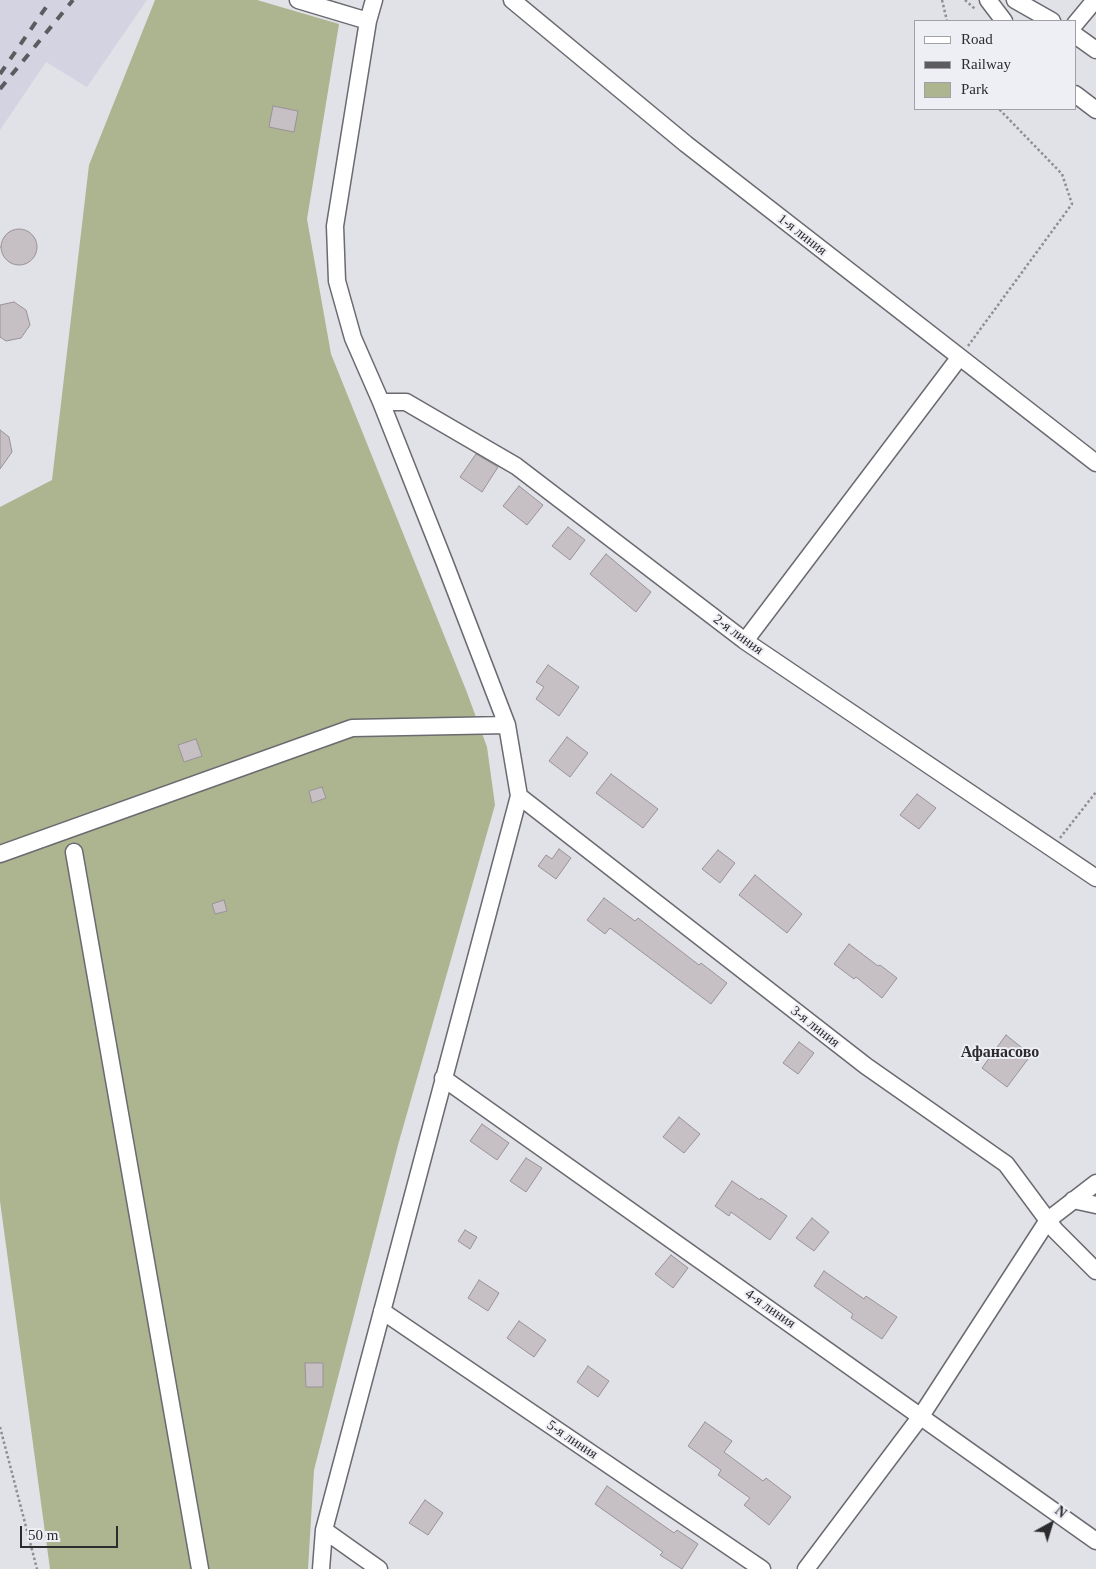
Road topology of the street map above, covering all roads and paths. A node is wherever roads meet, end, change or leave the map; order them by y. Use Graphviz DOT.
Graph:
graph roads {
  1 [pos="298,0"];
  2 [pos="374,0"];
  3 [pos="512,0"];
  4 [pos="942,0"];
  5 [pos="988,0"];
  6 [pos="1015,0"];
  7 [pos="1095,0"];
  8 [pos="947,20"];
  9 [pos="1003,20"];
  10 [pos="1050,20"];
  11 [pos="368,21"];
  12 [pos="1076,23"];
  13 [pos="1076,36"];
  14 [pos="1096,50"];
  15 [pos="1076,95"];
  16 [pos="1001,110"];
  17 [pos="1096,110"];
  18 [pos="959,358"];
  19 [pos="381,402"];
  20 [pos="1096,464"];
  21 [pos="744,641"];
  22 [pos="507,725"];
  23 [pos="1096,792"];
  24 [pos="518,796"];
  25 [pos="1052,849"];
  26 [pos="74,852"];
  27 [pos="0,854"];
  28 [pos="1096,878"];
  29 [pos="443,1078"];
  30 [pos="1096,1182"];
  31 [pos="1073,1200"];
  32 [pos="1096,1205"];
  33 [pos="1048,1220"];
  34 [pos="1096,1271"];
  35 [pos="382,1311"];
  36 [pos="921,1416"];
  37 [pos="0,1427"];
  38 [pos="324,1530"];
  39 [pos="1096,1541"];
  40 [pos="37,1569"];
  41 [pos="200,1569"];
  42 [pos="322,1569"];
  43 [pos="379,1569"];
  44 [pos="762,1569"];
  45 [pos="806,1569"];
  1 -- 11 [label="street"];
  2 -- 11 [label="street"];
  3 -- 18 [label="street, 1-я линия"];
  4 -- 8 [label="path"];
  5 -- 9 [label="street"];
  6 -- 10 [label="street"];
  7 -- 12 [label="street"];
  11 -- 19 [label="street"];
  13 -- 14 [label="street"];
  15 -- 17 [label="street"];
  16 -- 18 [label="path"];
  18 -- 20 [label="street, 1-я линия"];
  18 -- 21 [label="street"];
  19 -- 21 [label="street, 2-я линия"];
  19 -- 22 [label="street"];
  21 -- 25 [label="street, 2-я линия"];
  22 -- 24 [label="street"];
  22 -- 27 [label="street"];
  23 -- 25 [label="path"];
  24 -- 29 [label="street"];
  24 -- 33 [label="street, 3-я линия"];
  25 -- 28 [label="street, 2-я линия"];
  26 -- 41 [label="street"];
  29 -- 35 [label="street"];
  29 -- 36 [label="street, 4-я линия"];
  30 -- 31 [label="street"];
  31 -- 32 [label="street"];
  31 -- 33 [label="street"];
  33 -- 34 [label="street, 3-я линия"];
  33 -- 36 [label="street"];
  35 -- 38 [label="street"];
  35 -- 44 [label="street, 5-я линия"];
  36 -- 39 [label="street, 4-я линия"];
  36 -- 45 [label="street"];
  37 -- 40 [label="path"];
  38 -- 42 [label="street"];
  38 -- 43 [label="street"];
}
